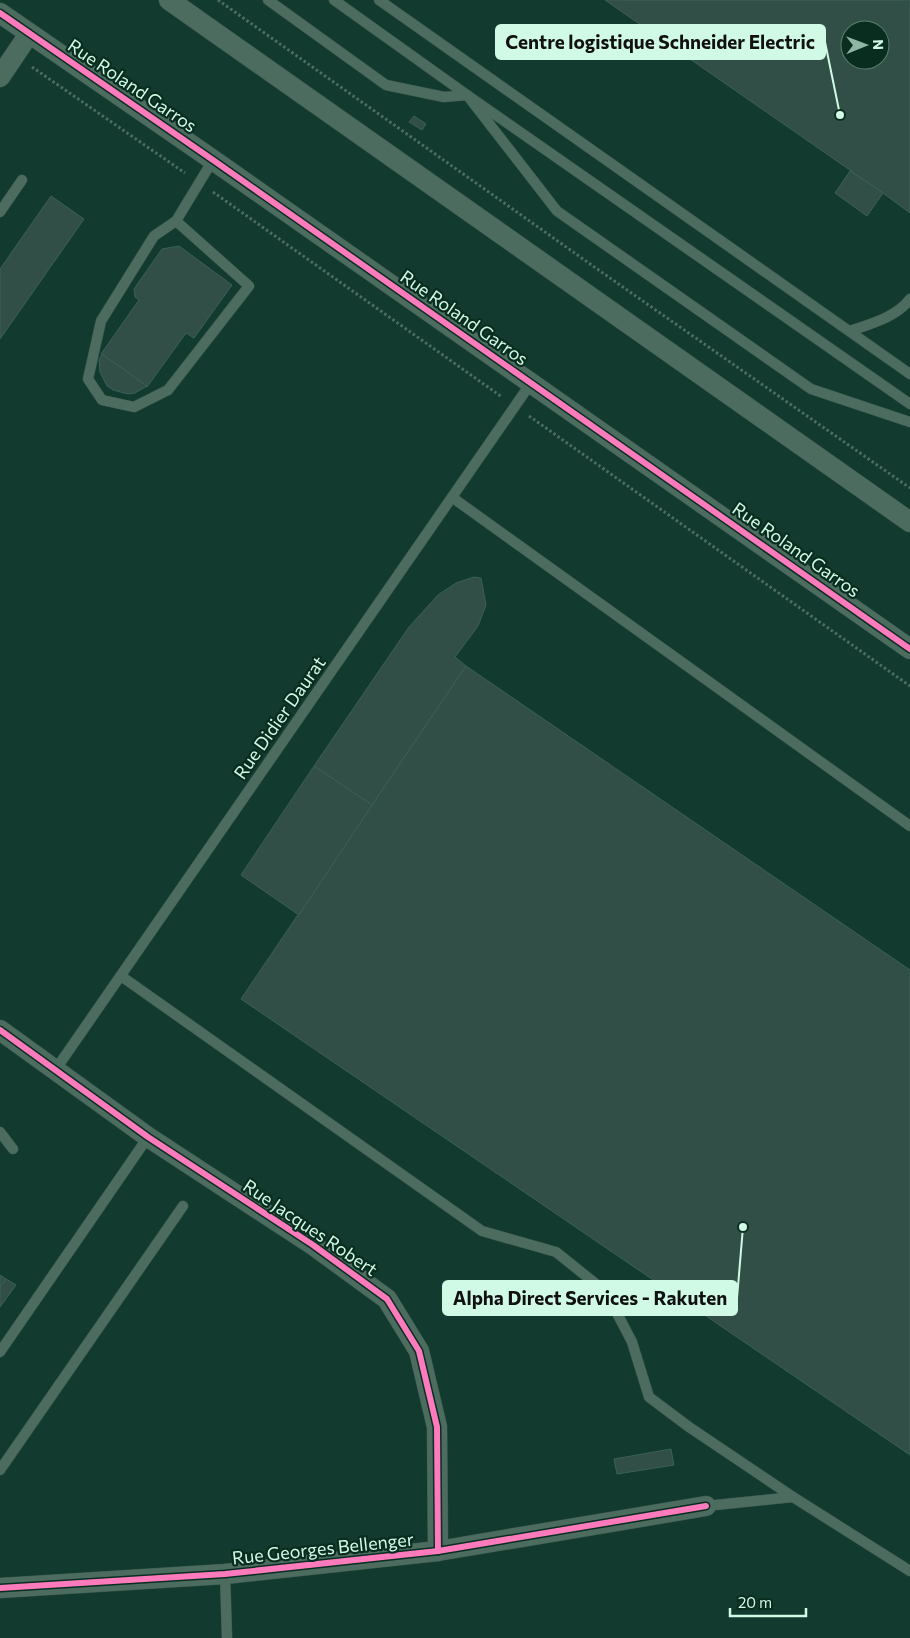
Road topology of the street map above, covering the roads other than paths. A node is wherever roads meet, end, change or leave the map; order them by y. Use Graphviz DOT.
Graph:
graph roads {
  1 [pos="169,0"];
  2 [pos="268,0"];
  3 [pos="334,0"];
  4 [pos="380,0"];
  5 [pos="0,13"];
  6 [pos="29,34"];
  7 [pos="0,77"];
  8 [pos="467,95"];
  9 [pos="213,160"];
  10 [pos="22,180"];
  11 [pos="0,212"];
  12 [pos="176,221"];
  13 [pos="910,299"];
  14 [pos="850,331"];
  15 [pos="910,374"];
  16 [pos="531,384"];
  17 [pos="910,404"];
  18 [pos="910,422"];
  19 [pos="453,498"];
  20 [pos="910,522"];
  21 [pos="910,649"];
  22 [pos="910,826"];
  23 [pos="121,976"];
  24 [pos="0,1030"];
  25 [pos="56,1069"];
  26 [pos="0,1132"];
  27 [pos="148,1137"];
  28 [pos="13,1149"];
  29 [pos="183,1206"];
  30 [pos="0,1352"];
  31 [pos="0,1470"];
  32 [pos="793,1496"];
  33 [pos="706,1506"];
  34 [pos="438,1551"];
  35 [pos="910,1571"];
  36 [pos="225,1574"];
  37 [pos="0,1588"];
  38 [pos="226,1638"];
  1 -- 20 [label="street"];
  2 -- 8 [label="lane"];
  3 -- 8 [label="lane"];
  4 -- 14 [label="lane"];
  5 -- 6 [label="street, Rue Roland Garros"];
  6 -- 7 [label="street"];
  6 -- 9 [label="street, Rue Roland Garros"];
  8 -- 17 [label="lane"];
  8 -- 18 [label="lane"];
  9 -- 12 [label="lane"];
  9 -- 16 [label="street, Rue Roland Garros"];
  10 -- 11 [label="lane"];
  12 -- 12 [label="lane"];
  13 -- 14 [label="lane"];
  14 -- 15 [label="lane"];
  16 -- 19 [label="lane, Rue Didier Daurat"];
  16 -- 21 [label="street, Rue Roland Garros"];
  19 -- 22 [label="lane"];
  19 -- 23 [label="lane, Rue Didier Daurat"];
  23 -- 25 [label="lane, Rue Didier Daurat"];
  23 -- 32 [label="lane"];
  24 -- 25 [label="street, Rue Jacques Robert"];
  25 -- 27 [label="street, Rue Jacques Robert"];
  26 -- 28 [label="lane"];
  27 -- 30 [label="lane"];
  27 -- 34 [label="street, Rue Jacques Robert"];
  29 -- 31 [label="lane"];
  32 -- 33 [label="lane"];
  32 -- 35 [label="lane"];
  33 -- 34 [label="street, Rue Georges Bellenger"];
  34 -- 36 [label="street, Rue Georges Bellenger"];
  36 -- 37 [label="street, Rue Georges Bellenger"];
  36 -- 38 [label="lane"];
}
